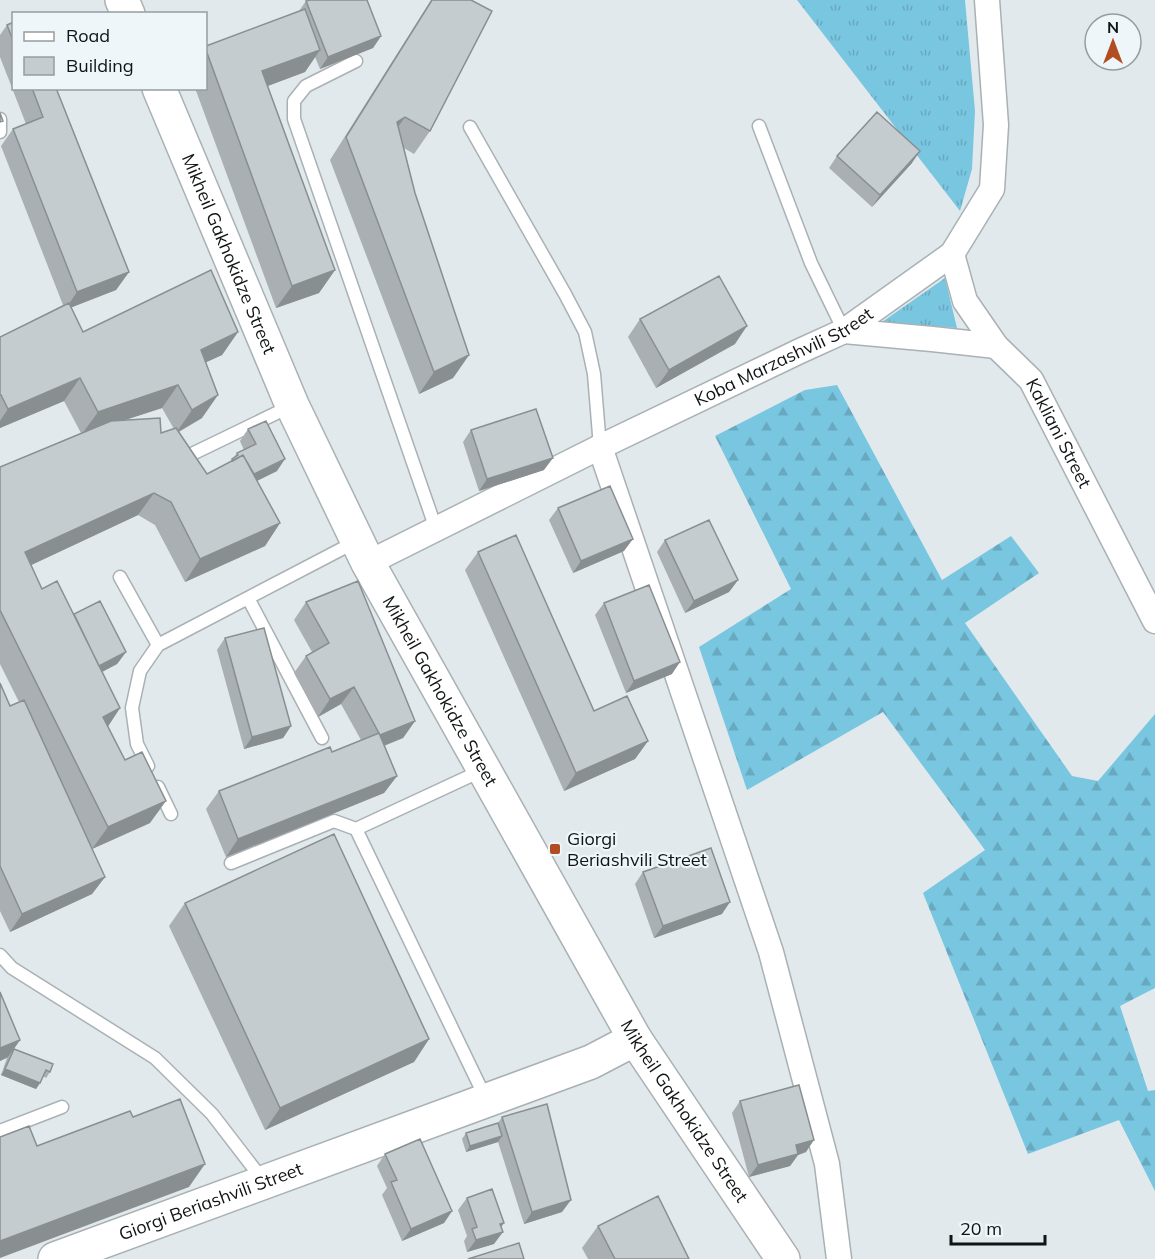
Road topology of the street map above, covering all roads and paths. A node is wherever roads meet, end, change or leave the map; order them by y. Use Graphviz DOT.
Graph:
graph roads {
  1 [pos="987,0"];
  2 [pos="356,61"];
  3 [pos="160,90"];
  4 [pos="0,119"];
  5 [pos="759,126"];
  6 [pos="470,127"];
  7 [pos="0,132"];
  8 [pos="952,254"];
  9 [pos="844,331"];
  10 [pos="996,346"];
  11 [pos="292,405"];
  12 [pos="600,447"];
  13 [pos="192,454"];
  14 [pos="436,530"];
  15 [pos="363,552"];
  16 [pos="120,577"];
  17 [pos="248,598"];
  18 [pos="1155,621"];
  19 [pos="158,645"];
  20 [pos="322,738"];
  21 [pos="483,770"];
  22 [pos="171,814"];
  23 [pos="357,829"];
  24 [pos="231,862"];
  25 [pos="0,955"];
  26 [pos="635,1039"];
  27 [pos="487,1101"];
  28 [pos="62,1107"];
  29 [pos="0,1131"];
  30 [pos="265,1183"];
  31 [pos="56,1259"];
  32 [pos="783,1259"];
  33 [pos="839,1259"];
  1 -- 8 [label="street, Koba Marzashvili Street"];
  2 -- 14 [label="lane"];
  3 -- 11 [label="main road, Mikheil Gakhokidze Street"];
  4 -- 7 [label="lane"];
  5 -- 9 [label="lane"];
  6 -- 12 [label="lane"];
  8 -- 9 [label="street, Koba Marzashvili Street"];
  8 -- 10 [label="street, Kakliani Street"];
  9 -- 10 [label="street"];
  9 -- 12 [label="street, Koba Marzashvili Street"];
  10 -- 18 [label="street, Kakliani Street"];
  11 -- 13 [label="lane"];
  11 -- 15 [label="main road, Mikheil Gakhokidze Street"];
  12 -- 14 [label="street, Koba Marzashvili Street"];
  12 -- 33 [label="street"];
  14 -- 15 [label="street, Koba Marzashvili Street"];
  15 -- 17 [label="lane"];
  15 -- 21 [label="main road, Mikheil Gakhokidze Street"];
  16 -- 19 [label="lane"];
  17 -- 19 [label="lane"];
  17 -- 20 [label="lane"];
  19 -- 22 [label="lane"];
  21 -- 23 [label="lane"];
  21 -- 26 [label="main road, Mikheil Gakhokidze Street"];
  23 -- 24 [label="lane"];
  23 -- 27 [label="lane"];
  25 -- 30 [label="lane"];
  26 -- 27 [label="main road, Giorgi Beriashvili Street"];
  26 -- 32 [label="main road, Mikheil Gakhokidze Street"];
  27 -- 30 [label="main road, Giorgi Beriashvili Street"];
  28 -- 29 [label="lane"];
  30 -- 31 [label="main road, Giorgi Beriashvili Street"];
}
